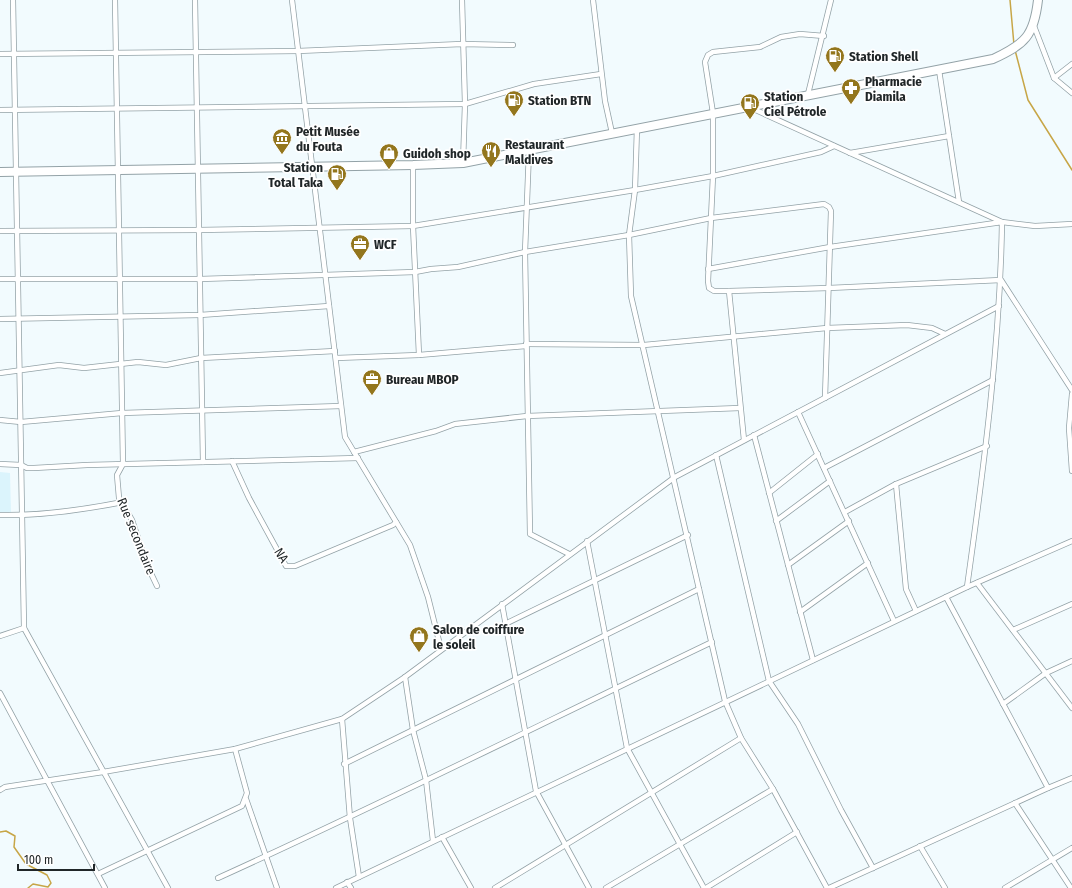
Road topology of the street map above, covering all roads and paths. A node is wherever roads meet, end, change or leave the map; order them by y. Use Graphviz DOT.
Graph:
graph roads {
  1 [pos="14,0"];
  2 [pos="115,0"];
  3 [pos="195,0"];
  4 [pos="292,0"];
  5 [pos="462,0"];
  6 [pos="593,0"];
  7 [pos="831,0"];
  8 [pos="1038,0"];
  9 [pos="1032,30"];
  10 [pos="824,36"];
  11 [pos="462,44"];
  12 [pos="513,45"];
  13 [pos="197,51"];
  14 [pos="298,51"];
  15 [pos="116,52"];
  16 [pos="0,54"];
  17 [pos="15,54"];
  18 [pos="1072,64"];
  19 [pos="939,70"];
  20 [pos="601,74"];
  21 [pos="1054,78"];
  22 [pos="1072,93"];
  23 [pos="808,94"];
  24 [pos="465,104"];
  25 [pos="305,105"];
  26 [pos="198,107"];
  27 [pos="747,107"];
  28 [pos="116,108"];
  29 [pos="16,109"];
  30 [pos="0,110"];
  31 [pos="713,113"];
  32 [pos="637,128"];
  33 [pos="612,133"];
  34 [pos="949,136"];
  35 [pos="834,146"];
  36 [pos="529,151"];
  37 [pos="850,153"];
  38 [pos="464,163"];
  39 [pos="413,165"];
  40 [pos="312,167"];
  41 [pos="198,168"];
  42 [pos="118,170"];
  43 [pos="0,172"];
  44 [pos="15,172"];
  45 [pos="713,176"];
  46 [pos="635,190"];
  47 [pos="959,202"];
  48 [pos="528,207"];
  49 [pos="711,218"];
  50 [pos="1002,222"];
  51 [pos="1072,224"];
  52 [pos="413,226"];
  53 [pos="319,228"];
  54 [pos="198,230"];
  55 [pos="0,231"];
  56 [pos="18,231"];
  57 [pos="118,231"];
  58 [pos="630,235"];
  59 [pos="830,247"];
  60 [pos="525,252"];
  61 [pos="708,269"];
  62 [pos="415,272"];
  63 [pos="325,276"];
  64 [pos="200,278"];
  65 [pos="0,279"];
  66 [pos="19,279"];
  67 [pos="119,280"];
  68 [pos="1001,280"];
  69 [pos="829,288"];
  70 [pos="730,291"];
  71 [pos="329,306"];
  72 [pos="999,306"];
  73 [pos="200,315"];
  74 [pos="120,317"];
  75 [pos="0,319"];
  76 [pos="19,320"];
  77 [pos="827,328"];
  78 [pos="945,334"];
  79 [pos="734,336"];
  80 [pos="526,345"];
  81 [pos="644,345"];
  82 [pos="335,351"];
  83 [pos="419,355"];
  84 [pos="201,358"];
  85 [pos="336,358"];
  86 [pos="121,362"];
  87 [pos="20,371"];
  88 [pos="0,373"];
  89 [pos="993,380"];
  90 [pos="1072,390"];
  91 [pos="1072,394"];
  92 [pos="825,398"];
  93 [pos="341,406"];
  94 [pos="740,408"];
  95 [pos="202,410"];
  96 [pos="659,411"];
  97 [pos="798,412"];
  98 [pos="122,413"];
  99 [pos="527,416"];
  100 [pos="0,420"];
  101 [pos="21,422"];
  102 [pos="754,435"];
  103 [pos="744,440"];
  104 [pos="987,446"];
  105 [pos="354,452"];
  106 [pos="818,454"];
  107 [pos="716,455"];
  108 [pos="358,458"];
  109 [pos="232,461"];
  110 [pos="204,462"];
  111 [pos="0,464"];
  112 [pos="123,464"];
  113 [pos="22,465"];
  114 [pos="824,468"];
  115 [pos="1072,471"];
  116 [pos="675,476"];
  117 [pos="830,481"];
  118 [pos="896,484"];
  119 [pos="769,493"];
  120 [pos="123,502"];
  121 [pos="845,512"];
  122 [pos="0,515"];
  123 [pos="22,515"];
  124 [pos="776,521"];
  125 [pos="849,521"];
  126 [pos="396,522"];
  127 [pos="688,536"];
  128 [pos="587,541"];
  129 [pos="1072,541"];
  130 [pos="569,554"];
  131 [pos="868,563"];
  132 [pos="788,565"];
  133 [pos="595,581"];
  134 [pos="977,582"];
  135 [pos="157,586"];
  136 [pos="967,587"];
  137 [pos="700,589"];
  138 [pos="946,597"];
  139 [pos="502,604"];
  140 [pos="1072,604"];
  141 [pos="916,611"];
  142 [pos="800,612"];
  143 [pos="894,621"];
  144 [pos="505,624"];
  145 [pos="24,628"];
  146 [pos="1013,630"];
  147 [pos="606,635"];
  148 [pos="0,636"];
  149 [pos="712,642"];
  150 [pos="440,649"];
  151 [pos="812,660"];
  152 [pos="1072,661"];
  153 [pos="1046,673"];
  154 [pos="405,677"];
  155 [pos="516,680"];
  156 [pos="769,681"];
  157 [pos="616,688"];
  158 [pos="0,693"];
  159 [pos="725,702"];
  160 [pos="1003,704"];
  161 [pos="1072,708"];
  162 [pos="342,719"];
  163 [pos="413,730"];
  164 [pos="525,731"];
  165 [pos="741,738"];
  166 [pos="627,748"];
  167 [pos="235,749"];
  168 [pos="344,764"];
  169 [pos="103,772"];
  170 [pos="1072,778"];
  171 [pos="426,780"];
  172 [pos="47,781"];
  173 [pos="1048,788"];
  174 [pos="773,789"];
  175 [pos="0,790"];
  176 [pos="536,791"];
  177 [pos="652,792"];
  178 [pos="246,799"];
  179 [pos="1015,803"];
  180 [pos="350,818"];
  181 [pos="797,832"];
  182 [pos="442,837"];
  183 [pos="433,841"];
  184 [pos="680,844"];
  185 [pos="566,845"];
  186 [pos="920,846"];
  187 [pos="1072,848"];
  188 [pos="148,850"];
  189 [pos="265,857"];
  190 [pos="1052,860"];
  191 [pos="873,868"];
  192 [pos="98,874"];
  193 [pos="359,877"];
  194 [pos="218,878"];
  195 [pos="347,882"];
  196 [pos="105,888"];
  197 [pos="168,888"];
  198 [pos="277,888"];
  199 [pos="336,888"];
  200 [pos="351,888"];
  201 [pos="471,888"];
  202 [pos="495,888"];
  203 [pos="589,888"];
  204 [pos="606,888"];
  205 [pos="705,888"];
  206 [pos="828,888"];
  207 [pos="945,888"];
  208 [pos="1005,888"];
  209 [pos="1071,888"];
  1 -- 17 [label="street"];
  2 -- 15 [label="street, Rue secondaire"];
  3 -- 13 [label="street"];
  4 -- 14 [label="street"];
  5 -- 11 [label="street"];
  6 -- 20 [label="street"];
  7 -- 10 [label="street"];
  8 -- 9 [label="highway"];
  9 -- 19 [label="highway"];
  9 -- 21 [label="street"];
  10 -- 23 [label="street"];
  10 -- 31 [label="street"];
  11 -- 12 [label="street"];
  11 -- 14 [label="street"];
  11 -- 24 [label="street"];
  13 -- 14 [label="street"];
  13 -- 15 [label="street"];
  13 -- 26 [label="street"];
  14 -- 25 [label="street"];
  15 -- 17 [label="street"];
  15 -- 28 [label="street, Rue secondaire"];
  16 -- 17 [label="street"];
  17 -- 29 [label="street"];
  18 -- 21 [label="street"];
  19 -- 23 [label="highway"];
  19 -- 34 [label="street"];
  20 -- 24 [label="street"];
  20 -- 33 [label="street"];
  21 -- 22 [label="street"];
  23 -- 27 [label="highway"];
  24 -- 25 [label="street"];
  24 -- 38 [label="street"];
  25 -- 26 [label="street"];
  25 -- 40 [label="street"];
  26 -- 28 [label="street"];
  26 -- 41 [label="street"];
  27 -- 31 [label="highway"];
  27 -- 35 [label="street"];
  28 -- 29 [label="street"];
  28 -- 42 [label="street, Rue secondaire"];
  29 -- 30 [label="street"];
  29 -- 44 [label="street"];
  31 -- 32 [label="highway"];
  31 -- 45 [label="street"];
  32 -- 33 [label="highway"];
  32 -- 46 [label="street"];
  33 -- 36 [label="highway"];
  34 -- 37 [label="street"];
  34 -- 47 [label="street"];
  35 -- 37 [label="street"];
  35 -- 45 [label="street"];
  36 -- 38 [label="highway"];
  36 -- 48 [label="street"];
  37 -- 47 [label="street"];
  38 -- 39 [label="highway"];
  39 -- 40 [label="highway"];
  39 -- 52 [label="street"];
  40 -- 41 [label="highway"];
  40 -- 53 [label="street"];
  41 -- 42 [label="highway"];
  41 -- 54 [label="street"];
  42 -- 44 [label="highway"];
  42 -- 57 [label="street, Rue secondaire"];
  43 -- 44 [label="highway"];
  44 -- 56 [label="street"];
  45 -- 46 [label="street"];
  45 -- 49 [label="street"];
  46 -- 48 [label="street"];
  46 -- 58 [label="street"];
  47 -- 50 [label="street"];
  48 -- 52 [label="street"];
  48 -- 60 [label="street"];
  49 -- 58 [label="street"];
  49 -- 59 [label="street"];
  49 -- 61 [label="street"];
  50 -- 51 [label="street"];
  50 -- 59 [label="street"];
  50 -- 68 [label="street"];
  52 -- 53 [label="street"];
  52 -- 62 [label="street"];
  53 -- 54 [label="street"];
  53 -- 63 [label="street"];
  54 -- 57 [label="street"];
  54 -- 64 [label="street"];
  55 -- 56 [label="street"];
  56 -- 57 [label="street"];
  56 -- 66 [label="street"];
  57 -- 67 [label="street, Rue secondaire"];
  58 -- 60 [label="street"];
  58 -- 81 [label="street"];
  59 -- 61 [label="street"];
  59 -- 69 [label="street"];
  60 -- 62 [label="street"];
  60 -- 80 [label="street"];
  61 -- 70 [label="street"];
  62 -- 63 [label="street"];
  62 -- 83 [label="street"];
  63 -- 64 [label="street"];
  63 -- 71 [label="street"];
  64 -- 67 [label="street"];
  64 -- 73 [label="street"];
  65 -- 66 [label="street"];
  66 -- 67 [label="street"];
  66 -- 76 [label="street"];
  67 -- 74 [label="street, Rue secondaire"];
  68 -- 69 [label="street"];
  68 -- 72 [label="street"];
  68 -- 90 [label="street"];
  69 -- 70 [label="street"];
  69 -- 77 [label="street"];
  70 -- 79 [label="street"];
  71 -- 73 [label="street"];
  71 -- 82 [label="street"];
  72 -- 78 [label="street"];
  72 -- 89 [label="street"];
  73 -- 74 [label="street"];
  73 -- 84 [label="street"];
  74 -- 76 [label="street"];
  74 -- 86 [label="street, Rue secondaire"];
  75 -- 76 [label="street"];
  76 -- 87 [label="street"];
  77 -- 78 [label="street"];
  77 -- 79 [label="street"];
  77 -- 92 [label="street"];
  78 -- 92 [label="street"];
  79 -- 81 [label="street"];
  79 -- 94 [label="street"];
  80 -- 81 [label="street"];
  80 -- 83 [label="street"];
  80 -- 99 [label="street"];
  81 -- 96 [label="street"];
  82 -- 84 [label="street"];
  82 -- 85 [label="street"];
  83 -- 85 [label="street"];
  84 -- 86 [label="street"];
  84 -- 95 [label="street"];
  85 -- 93 [label="street"];
  86 -- 87 [label="street"];
  86 -- 98 [label="street, Rue secondaire"];
  87 -- 88 [label="street"];
  87 -- 101 [label="street"];
  89 -- 104 [label="street"];
  89 -- 114 [label="street"];
  91 -- 115 [label="street"];
  92 -- 97 [label="street"];
  93 -- 95 [label="street"];
  93 -- 105 [label="street"];
  94 -- 96 [label="street"];
  94 -- 103 [label="street"];
  95 -- 98 [label="street"];
  95 -- 110 [label="street"];
  96 -- 99 [label="street"];
  96 -- 116 [label="street"];
  97 -- 102 [label="street"];
  97 -- 106 [label="street"];
  98 -- 101 [label="street"];
  98 -- 112 [label="street, Rue secondaire"];
  99 -- 105 [label="street"];
  99 -- 130 [label="street"];
  100 -- 101 [label="street"];
  101 -- 113 [label="street"];
  102 -- 103 [label="street"];
  102 -- 119 [label="street"];
  103 -- 107 [label="street"];
  104 -- 118 [label="street"];
  104 -- 136 [label="street"];
  105 -- 108 [label="street"];
  106 -- 114 [label="street"];
  106 -- 119 [label="street"];
  107 -- 116 [label="street"];
  107 -- 156 [label="street"];
  108 -- 109 [label="street"];
  108 -- 126 [label="street"];
  109 -- 110 [label="street"];
  109 -- 126 [label="street, NA"];
  110 -- 112 [label="street"];
  111 -- 113 [label="street"];
  112 -- 113 [label="street"];
  112 -- 120 [label="street, Rue secondaire"];
  113 -- 123 [label="street"];
  114 -- 117 [label="street"];
  116 -- 127 [label="street"];
  116 -- 128 [label="street"];
  117 -- 121 [label="street"];
  117 -- 124 [label="street"];
  118 -- 121 [label="street"];
  118 -- 141 [label="street"];
  119 -- 124 [label="street"];
  120 -- 123 [label="street"];
  120 -- 135 [label="street, Rue secondaire"];
  121 -- 125 [label="street"];
  122 -- 123 [label="street"];
  123 -- 145 [label="street"];
  124 -- 132 [label="street"];
  125 -- 131 [label="street"];
  125 -- 132 [label="street"];
  126 -- 150 [label="street"];
  127 -- 133 [label="street"];
  127 -- 137 [label="street"];
  128 -- 130 [label="street"];
  128 -- 133 [label="street"];
  129 -- 134 [label="street"];
  130 -- 139 [label="street"];
  131 -- 142 [label="street"];
  131 -- 143 [label="street"];
  132 -- 142 [label="street"];
  133 -- 144 [label="street"];
  133 -- 147 [label="street"];
  134 -- 136 [label="street"];
  134 -- 146 [label="street"];
  136 -- 138 [label="street"];
  137 -- 147 [label="street"];
  137 -- 149 [label="street"];
  138 -- 141 [label="street"];
  138 -- 160 [label="street"];
  139 -- 144 [label="street"];
  139 -- 150 [label="street"];
  140 -- 146 [label="street"];
  141 -- 143 [label="street"];
  142 -- 151 [label="street"];
  143 -- 151 [label="street"];
  144 -- 155 [label="street"];
  145 -- 148 [label="street"];
  145 -- 169 [label="street"];
  146 -- 153 [label="street"];
  147 -- 155 [label="street"];
  147 -- 157 [label="street"];
  149 -- 157 [label="street"];
  149 -- 159 [label="street"];
  150 -- 154 [label="street"];
  151 -- 156 [label="street"];
  152 -- 153 [label="street"];
  153 -- 160 [label="street"];
  153 -- 161 [label="street"];
  154 -- 162 [label="street"];
  154 -- 163 [label="street"];
  155 -- 163 [label="street"];
  155 -- 164 [label="street"];
  156 -- 159 [label="street"];
  156 -- 191 [label="street"];
  157 -- 164 [label="street"];
  157 -- 166 [label="street"];
  158 -- 172 [label="street"];
  159 -- 165 [label="street"];
  159 -- 166 [label="street"];
  160 -- 173 [label="street"];
  162 -- 167 [label="street"];
  162 -- 168 [label="street"];
  163 -- 168 [label="street"];
  163 -- 171 [label="street"];
  164 -- 171 [label="street"];
  164 -- 176 [label="street"];
  165 -- 174 [label="street"];
  165 -- 177 [label="street"];
  166 -- 176 [label="street"];
  166 -- 177 [label="street"];
  167 -- 169 [label="street"];
  167 -- 178 [label="street"];
  168 -- 180 [label="street"];
  169 -- 172 [label="street"];
  169 -- 188 [label="street"];
  170 -- 173 [label="street"];
  171 -- 180 [label="street"];
  171 -- 183 [label="street"];
  172 -- 175 [label="street"];
  172 -- 192 [label="street"];
  173 -- 179 [label="street"];
  174 -- 181 [label="street"];
  174 -- 184 [label="street"];
  176 -- 182 [label="street"];
  176 -- 185 [label="street"];
  177 -- 184 [label="street"];
  177 -- 185 [label="street"];
  178 -- 188 [label="street"];
  178 -- 189 [label="street"];
  179 -- 186 [label="street"];
  179 -- 190 [label="street"];
  180 -- 189 [label="street"];
  180 -- 193 [label="street"];
  181 -- 205 [label="street"];
  181 -- 206 [label="street"];
  182 -- 183 [label="street"];
  182 -- 201 [label="street"];
  183 -- 193 [label="street"];
  184 -- 204 [label="street"];
  184 -- 205 [label="street"];
  185 -- 202 [label="street"];
  185 -- 203 [label="street"];
  186 -- 191 [label="street"];
  186 -- 207 [label="street"];
  187 -- 190 [label="street"];
  188 -- 192 [label="street"];
  188 -- 197 [label="street"];
  189 -- 194 [label="street"];
  189 -- 198 [label="street"];
  190 -- 208 [label="street"];
  190 -- 209 [label="street"];
  191 -- 206 [label="street"];
  192 -- 196 [label="street"];
  193 -- 195 [label="street"];
  195 -- 199 [label="street"];
  195 -- 200 [label="street"];
}
